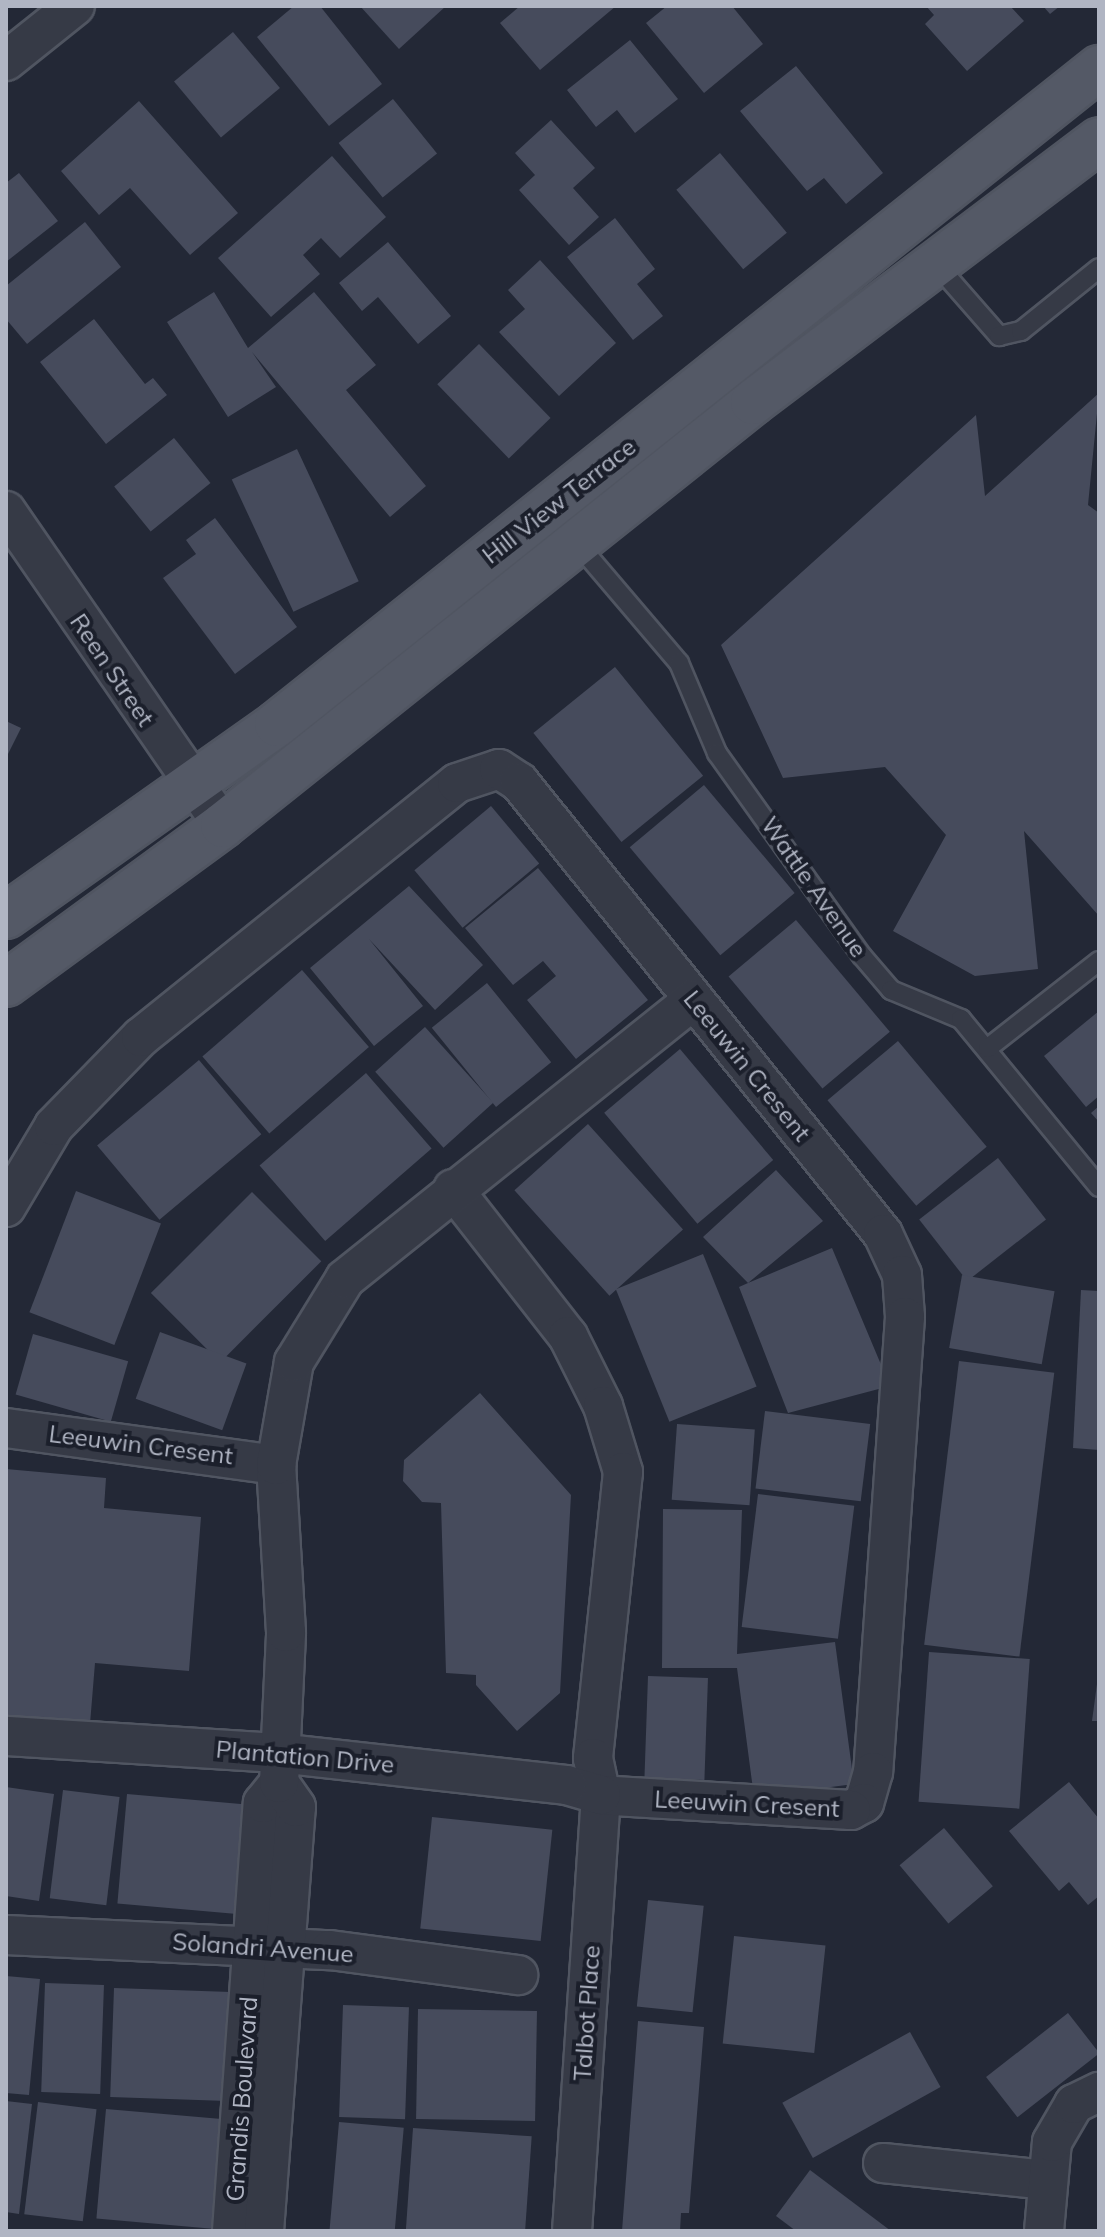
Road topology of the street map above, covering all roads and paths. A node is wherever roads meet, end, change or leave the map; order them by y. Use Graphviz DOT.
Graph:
graph roads {
  1 [pos="75,6"];
  2 [pos="6,61"];
  3 [pos="1099,68"];
  4 [pos="1099,140"];
  5 [pos="936,264"];
  6 [pos="1099,268"];
  7 [pos="6,511"];
  8 [pos="576,542"];
  9 [pos="193,788"];
  10 [pos="223,825"];
  11 [pos="6,916"];
  12 [pos="1099,961"];
  13 [pos="6,984"];
  14 [pos="694,999"];
  15 [pos="988,1048"];
  16 [pos="1099,1187"];
  17 [pos="453,1189"];
  18 [pos="6,1207"];
  19 [pos="6,1428"];
  20 [pos="276,1465"];
  21 [pos="6,1736"];
  22 [pos="278,1768"];
  23 [pos="601,1795"];
  24 [pos="6,1935"];
  25 [pos="270,1946"];
  26 [pos="518,1975"];
  27 [pos="1099,2092"];
  28 [pos="883,2163"];
  29 [pos="1048,2180"];
  30 [pos="232,2231"];
  31 [pos="264,2231"];
  32 [pos="572,2231"];
  33 [pos="1044,2231"];
  1 -- 2 [label="street"];
  3 -- 9 [label="main road, Hill View Terrace"];
  4 -- 5 [label="main road, Hill View Terrace"];
  5 -- 6 [label="lane"];
  5 -- 8 [label="main road, Hill View Terrace"];
  7 -- 9 [label="street, Reen Street"];
  8 -- 10 [label="main road, Hill View Terrace"];
  8 -- 15 [label="lane, Wattle Avenue"];
  9 -- 10 [label="street, Reen Street"];
  9 -- 11 [label="main road, Hill View Terrace"];
  10 -- 13 [label="main road, Hill View Terrace"];
  12 -- 15 [label="lane"];
  14 -- 17 [label="street"];
  14 -- 18 [label="street, Leeuwin Cresent"];
  14 -- 23 [label="street, Leeuwin Cresent"];
  15 -- 16 [label="lane, Wattle Avenue"];
  17 -- 20 [label="street"];
  17 -- 23 [label="street, Talbot Place"];
  19 -- 20 [label="street, Leeuwin Cresent"];
  20 -- 22 [label="street"];
  21 -- 22 [label="street, Plantation Drive"];
  22 -- 23 [label="street, Plantation Drive"];
  22 -- 25 [label="street, Grandis Boulevard"];
  23 -- 32 [label="street, Talbot Place"];
  24 -- 25 [label="street, Solandri Avenue"];
  25 -- 26 [label="street, Solandri Avenue"];
  25 -- 30 [label="street, Grandis Boulevard"];
  25 -- 31 [label="street, Grandis Boulevard"];
  27 -- 29 [label="street"];
  28 -- 29 [label="street"];
  29 -- 33 [label="street"];
}
